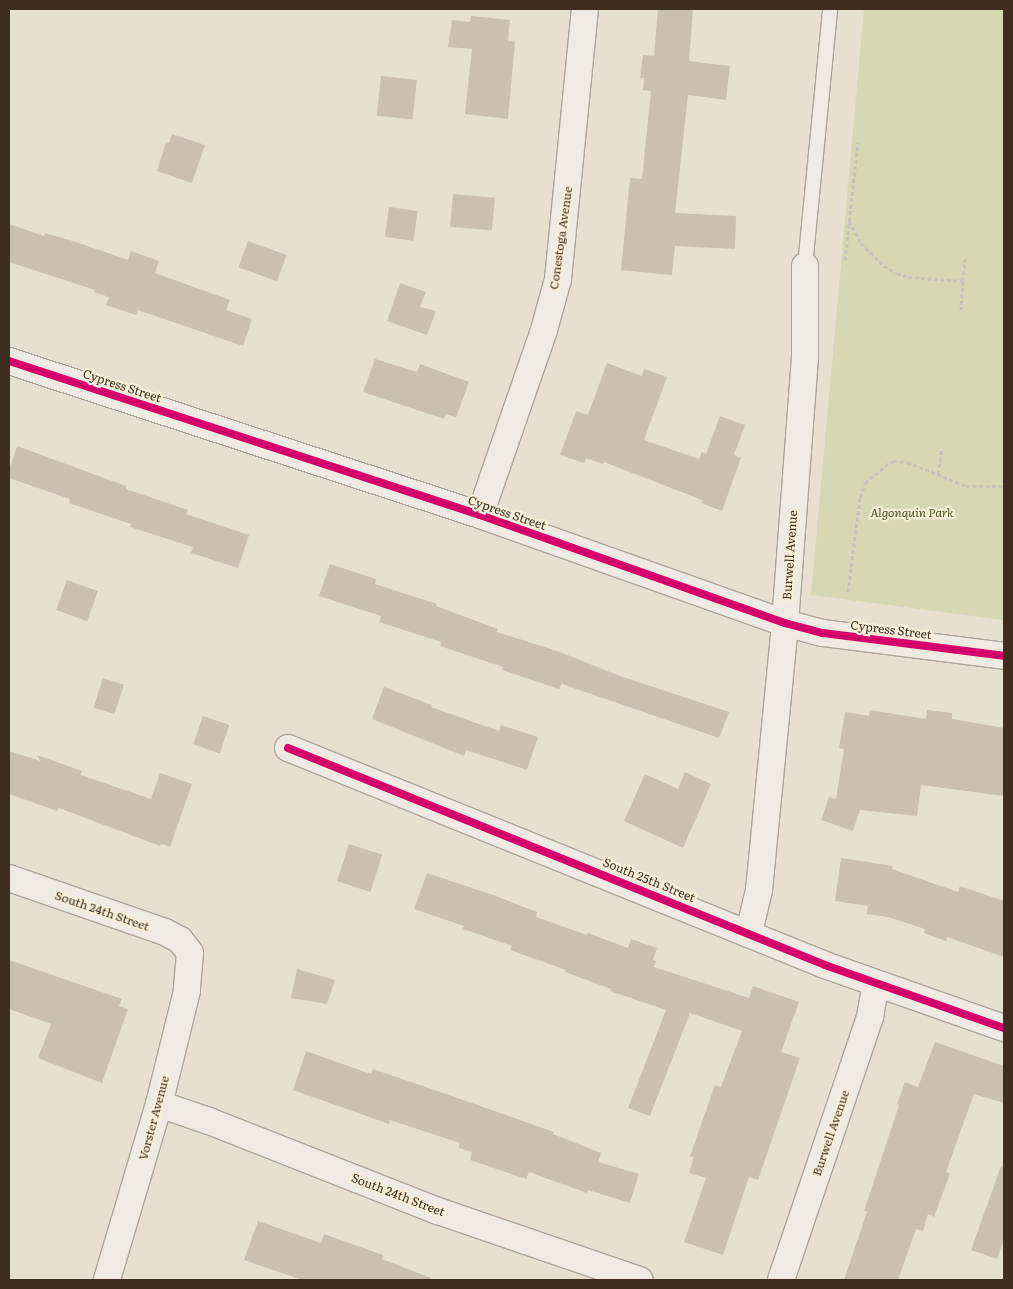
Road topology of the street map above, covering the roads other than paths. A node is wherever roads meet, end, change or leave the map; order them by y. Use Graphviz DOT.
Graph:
graph roads {
  1 [pos="585,9"];
  2 [pos="830,9"];
  3 [pos="805,266"];
  4 [pos="9,361"];
  5 [pos="480,515"];
  6 [pos="785,623"];
  7 [pos="1004,656"];
  8 [pos="288,748"];
  9 [pos="9,878"];
  10 [pos="749,932"];
  11 [pos="190,953"];
  12 [pos="876,984"];
  13 [pos="1004,1028"];
  14 [pos="159,1104"];
  15 [pos="107,1280"];
  16 [pos="640,1280"];
  17 [pos="781,1280"];
  1 -- 5 [label="street, Conestoga Avenue"];
  2 -- 3 [label="lane"];
  3 -- 6 [label="street, Burwell Avenue"];
  4 -- 5 [label="street, Cypress Street"];
  5 -- 6 [label="street, Cypress Street"];
  6 -- 7 [label="street, Cypress Street"];
  6 -- 10 [label="street, Burwell Avenue"];
  8 -- 10 [label="street, South 25th Street"];
  9 -- 11 [label="street, South 24th Street"];
  10 -- 12 [label="street, South 25th Street"];
  11 -- 14 [label="street, Vorster Avenue"];
  12 -- 13 [label="street, South 25th Street"];
  12 -- 17 [label="street, Burwell Avenue"];
  14 -- 15 [label="street, Vorster Avenue"];
  14 -- 16 [label="street, South 24th Street"];
}
